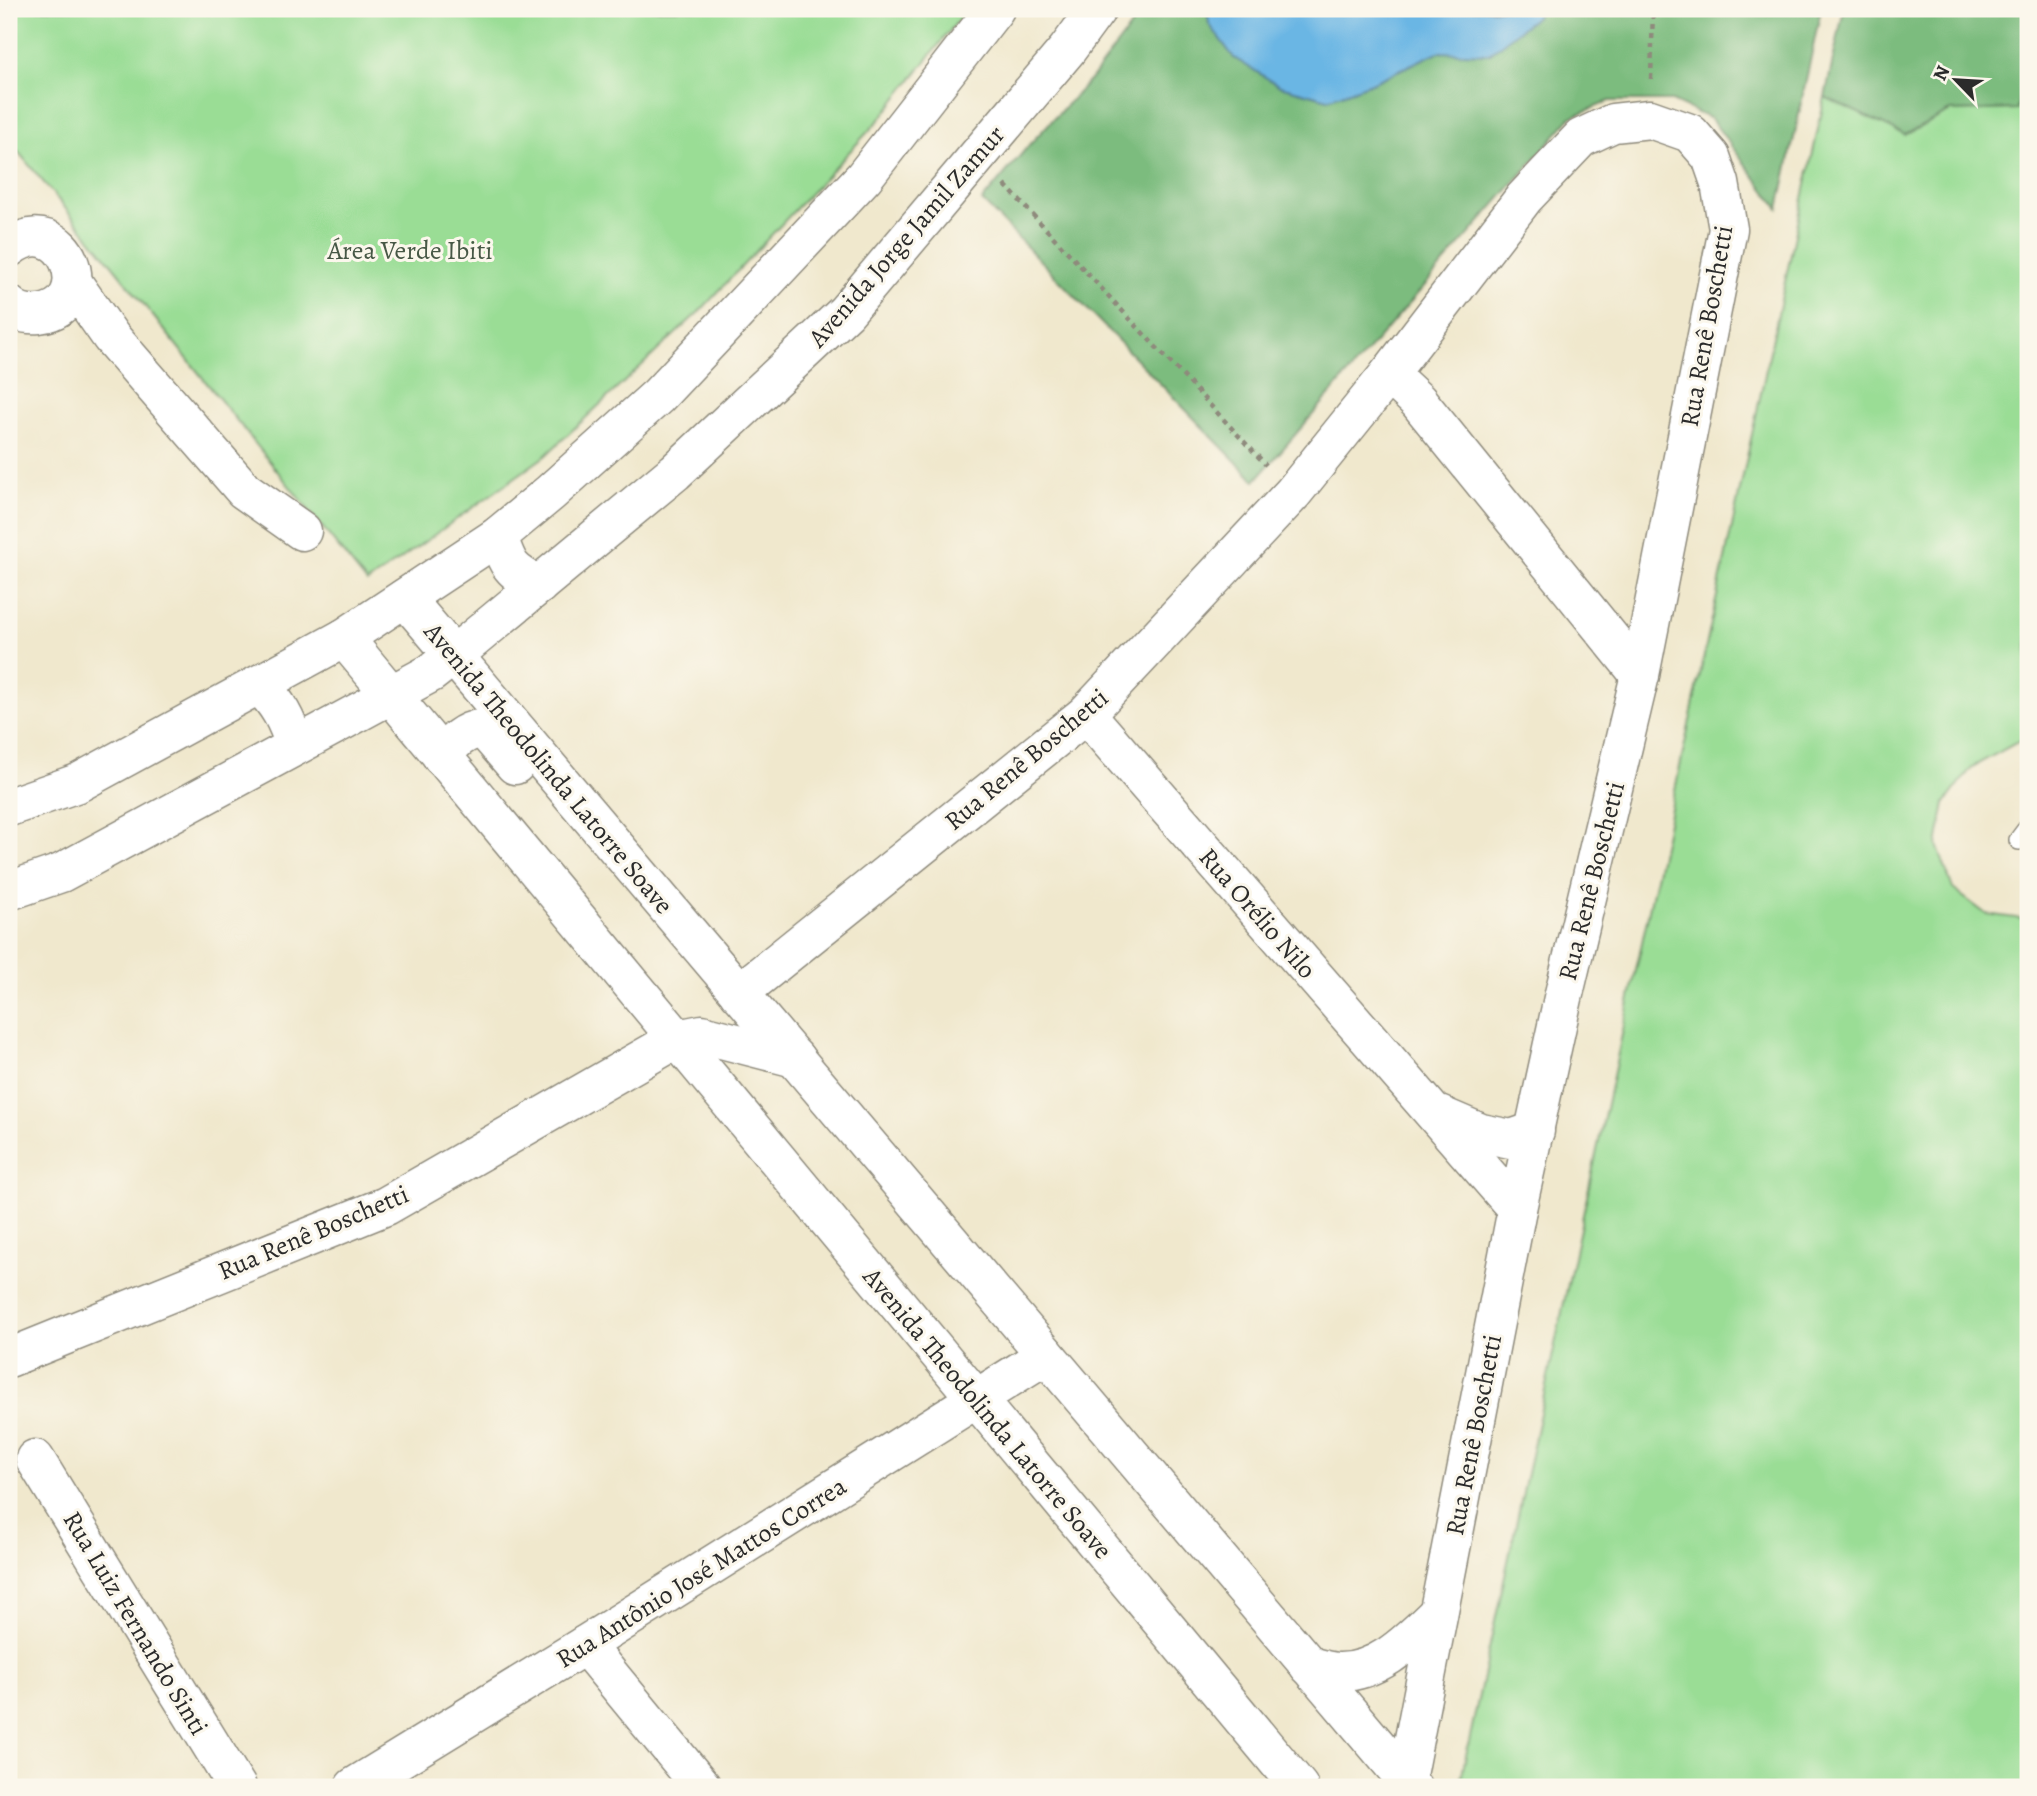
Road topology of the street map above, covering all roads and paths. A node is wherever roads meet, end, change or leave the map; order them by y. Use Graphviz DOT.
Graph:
graph roads {
  1 [pos="995,9"];
  2 [pos="1097,9"];
  3 [pos="1653,9"];
  4 [pos="1650,119"];
  5 [pos="978,156"];
  6 [pos="9,212"];
  7 [pos="25,242"];
  8 [pos="73,283"];
  9 [pos="24,313"];
  10 [pos="111,337"];
  11 [pos="1389,374"];
  12 [pos="1293,493"];
  13 [pos="302,531"];
  14 [pos="498,536"];
  15 [pos="539,585"];
  16 [pos="405,598"];
  17 [pos="1656,598"];
  18 [pos="1579,599"];
  19 [pos="344,638"];
  20 [pos="454,655"];
  21 [pos="1640,675"];
  22 [pos="259,685"];
  23 [pos="391,695"];
  24 [pos="1086,714"];
  25 [pos="295,746"];
  26 [pos="442,757"];
  27 [pos="9,807"];
  28 [pos="9,891"];
  29 [pos="693,938"];
  30 [pos="739,993"];
  31 [pos="677,1039"];
  32 [pos="795,1058"];
  33 [pos="1431,1111"];
  34 [pos="1535,1131"];
  35 [pos="1517,1209"];
  36 [pos="1046,1355"];
  37 [pos="9,1358"];
  38 [pos="976,1398"];
  39 [pos="35,1459"];
  40 [pos="1438,1613"];
  41 [pos="585,1645"];
  42 [pos="1309,1666"];
  43 [pos="1409,1784"];
  44 [pos="237,1787"];
  45 [pos="354,1787"];
  46 [pos="702,1787"];
  47 [pos="1299,1787"];
  1 -- 14 [label="street"];
  2 -- 5 [label="street, Avenida Jorge Jamil Zamur"];
  3 -- 4 [label="path"];
  4 -- 11 [label="street, Rua Renê Boschetti"];
  4 -- 17 [label="street, Rua Renê Boschetti"];
  5 -- 12 [label="path"];
  5 -- 15 [label="street, Avenida Jorge Jamil Zamur"];
  6 -- 7 [label="street"];
  7 -- 8 [label="street"];
  8 -- 9 [label="street"];
  8 -- 10 [label="street"];
  9 -- 10 [label="street"];
  10 -- 13 [label="street"];
  11 -- 12 [label="street, Rua Renê Boschetti"];
  11 -- 18 [label="street"];
  12 -- 24 [label="street, Rua Renê Boschetti"];
  14 -- 15 [label="street"];
  14 -- 16 [label="street"];
  15 -- 20 [label="street, Avenida Jorge Jamil Zamur"];
  16 -- 19 [label="street"];
  16 -- 20 [label="street, Avenida Theodolinda Latorre Soave"];
  17 -- 18 [label="street"];
  17 -- 21 [label="street, Rua Renê Boschetti"];
  18 -- 21 [label="street"];
  19 -- 22 [label="street"];
  19 -- 23 [label="street, Avenida Theodolinda Latorre Soave"];
  20 -- 23 [label="street, Avenida Jorge Jamil Zamur"];
  20 -- 29 [label="street, Avenida Theodolinda Latorre Soave"];
  21 -- 34 [label="street, Rua Renê Boschetti"];
  22 -- 25 [label="street"];
  22 -- 27 [label="street"];
  23 -- 25 [label="street, Avenida Jorge Jamil Zamur"];
  23 -- 26 [label="street, Avenida Theodolinda Latorre Soave"];
  24 -- 30 [label="street, Rua Renê Boschetti"];
  24 -- 33 [label="street, Rua Orélio Nilo"];
  25 -- 28 [label="street, Avenida Jorge Jamil Zamur"];
  26 -- 29 [label="street, Avenida Theodolinda Latorre Soave"];
  26 -- 31 [label="street, Avenida Theodolinda Latorre Soave"];
  29 -- 30 [label="street, Avenida Theodolinda Latorre Soave"];
  30 -- 32 [label="street, Avenida Theodolinda Latorre Soave"];
  31 -- 32 [label="street"];
  31 -- 37 [label="street, Rua Renê Boschetti"];
  31 -- 38 [label="street, Avenida Theodolinda Latorre Soave"];
  32 -- 36 [label="street, Avenida Theodolinda Latorre Soave"];
  33 -- 34 [label="street, Rua Orélio Nilo"];
  33 -- 35 [label="street, Rua Orélio Nilo"];
  34 -- 35 [label="street, Rua Renê Boschetti"];
  35 -- 40 [label="street, Rua Renê Boschetti"];
  36 -- 38 [label="street, Rua Antônio José Mattos Correa"];
  36 -- 42 [label="street, Avenida Theodolinda Latorre Soave"];
  38 -- 41 [label="street, Rua Antônio José Mattos Correa"];
  38 -- 47 [label="street, Avenida Theodolinda Latorre Soave"];
  39 -- 44 [label="street, Rua Luiz Fernando Sinti"];
  40 -- 42 [label="street"];
  40 -- 43 [label="street, Rua Renê Boschetti"];
  41 -- 45 [label="street, Rua Antônio José Mattos Correa"];
  41 -- 46 [label="street"];
  42 -- 43 [label="street, Avenida Theodolinda Latorre Soave"];
}
